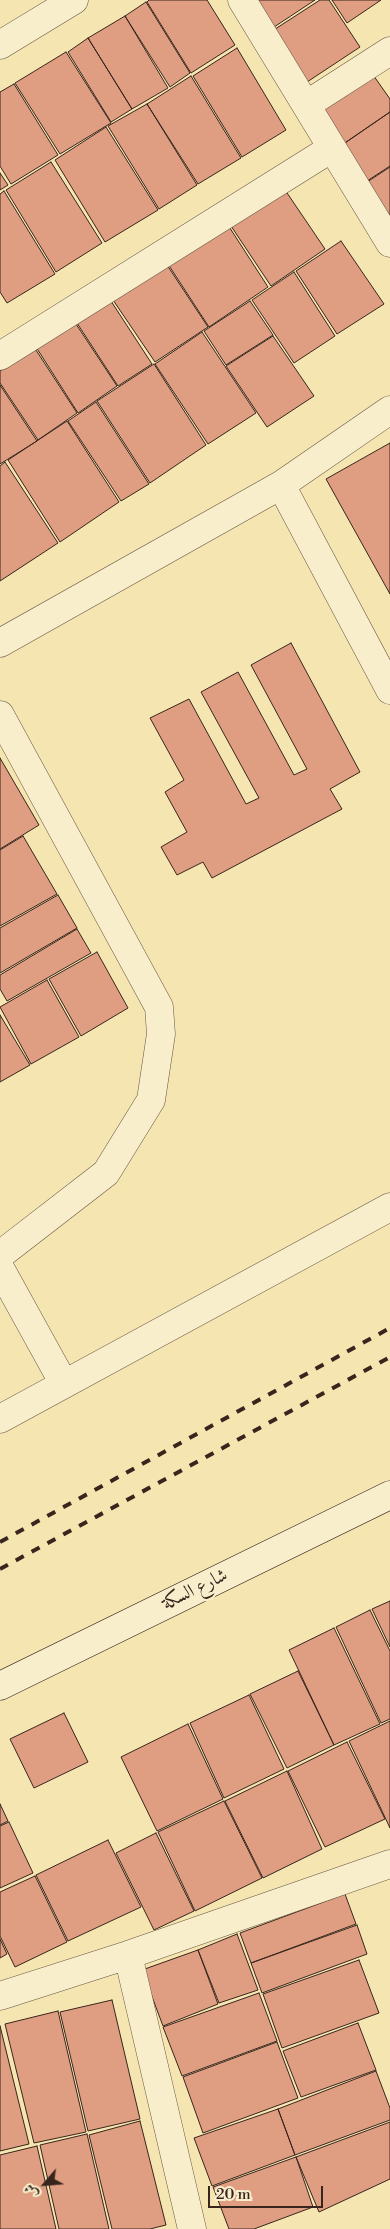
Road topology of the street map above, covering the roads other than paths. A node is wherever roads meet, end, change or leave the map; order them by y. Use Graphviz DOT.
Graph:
graph roads {
  1 [pos="74,0"];
  2 [pos="242,0"];
  3 [pos="0,45"];
  4 [pos="390,50"];
  5 [pos="306,106"];
  6 [pos="332,148"];
  7 [pos="390,243"];
  8 [pos="0,356"];
  9 [pos="390,410"];
  10 [pos="281,485"];
  11 [pos="0,643"];
  12 [pos="390,690"];
  13 [pos="0,715"];
  14 [pos="390,1207"];
  15 [pos="0,1255"];
  16 [pos="0,1268"];
  17 [pos="64,1384"];
  18 [pos="0,1419"];
  19 [pos="390,1495"];
  20 [pos="0,1686"];
  21 [pos="390,1864"];
  22 [pos="128,1955"];
  23 [pos="0,1996"];
  24 [pos="192,2229"];
  1 -- 3 [label="street"];
  2 -- 5 [label="street"];
  4 -- 5 [label="street"];
  5 -- 6 [label="street"];
  6 -- 7 [label="street"];
  6 -- 8 [label="street"];
  9 -- 10 [label="street"];
  10 -- 11 [label="street"];
  10 -- 12 [label="street"];
  13 -- 15 [label="street"];
  14 -- 17 [label="street"];
  16 -- 17 [label="street"];
  17 -- 18 [label="street"];
  19 -- 20 [label="street, شارع السكة"];
  21 -- 22 [label="street"];
  22 -- 23 [label="street"];
  22 -- 24 [label="street"];
}
